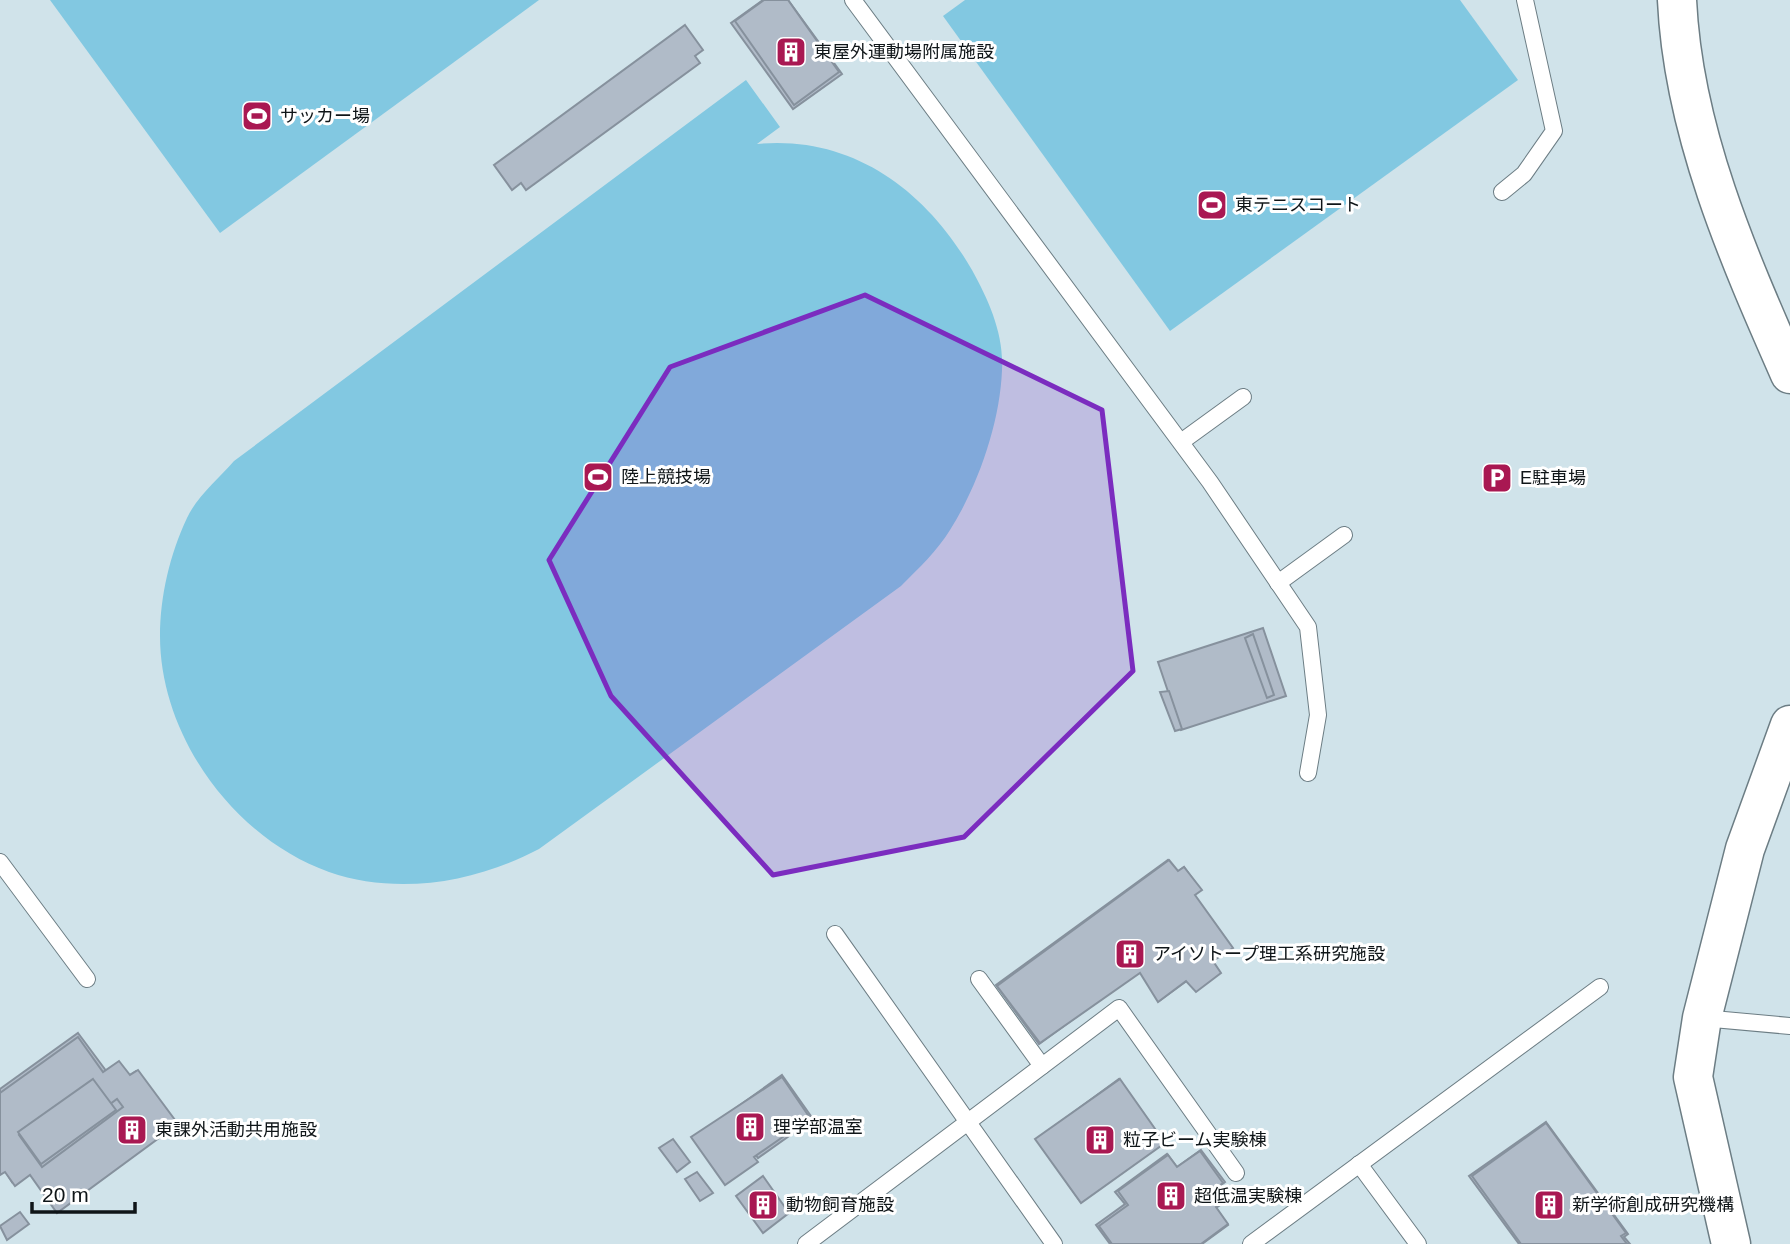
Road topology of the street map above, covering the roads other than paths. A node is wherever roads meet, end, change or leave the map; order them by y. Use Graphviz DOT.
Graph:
graph roads {
  1 [pos="853,0"];
  2 [pos="1525,0"];
  3 [pos="1677,0"];
  4 [pos="1502,192"];
  5 [pos="1790,374"];
  6 [pos="1243,397"];
  7 [pos="1181,442"];
  8 [pos="1344,536"];
  9 [pos="1278,583"];
  10 [pos="1790,724"];
  11 [pos="1308,773"];
  12 [pos="0,862"];
  13 [pos="835,934"];
  14 [pos="87,979"];
  15 [pos="979,979"];
  16 [pos="1600,987"];
  17 [pos="1702,1018"];
  18 [pos="1790,1026"];
  19 [pos="1042,1066"];
  20 [pos="966,1122"];
  21 [pos="1359,1164"];
  22 [pos="1236,1172"];
  23 [pos="806,1244"];
  24 [pos="1054,1244"];
  25 [pos="1251,1244"];
  26 [pos="1419,1244"];
  27 [pos="1731,1244"];
  1 -- 7 [label="lane"];
  2 -- 4 [label="lane"];
  3 -- 5 [label="street"];
  6 -- 7 [label="lane"];
  7 -- 9 [label="lane"];
  8 -- 9 [label="lane"];
  9 -- 11 [label="lane"];
  10 -- 17 [label="street"];
  12 -- 14 [label="lane"];
  13 -- 20 [label="lane"];
  15 -- 19 [label="lane"];
  16 -- 21 [label="lane"];
  17 -- 18 [label="lane"];
  17 -- 27 [label="street"];
  19 -- 20 [label="lane"];
  19 -- 22 [label="lane"];
  20 -- 23 [label="lane"];
  20 -- 24 [label="lane"];
  21 -- 25 [label="lane"];
  21 -- 26 [label="lane"];
}
